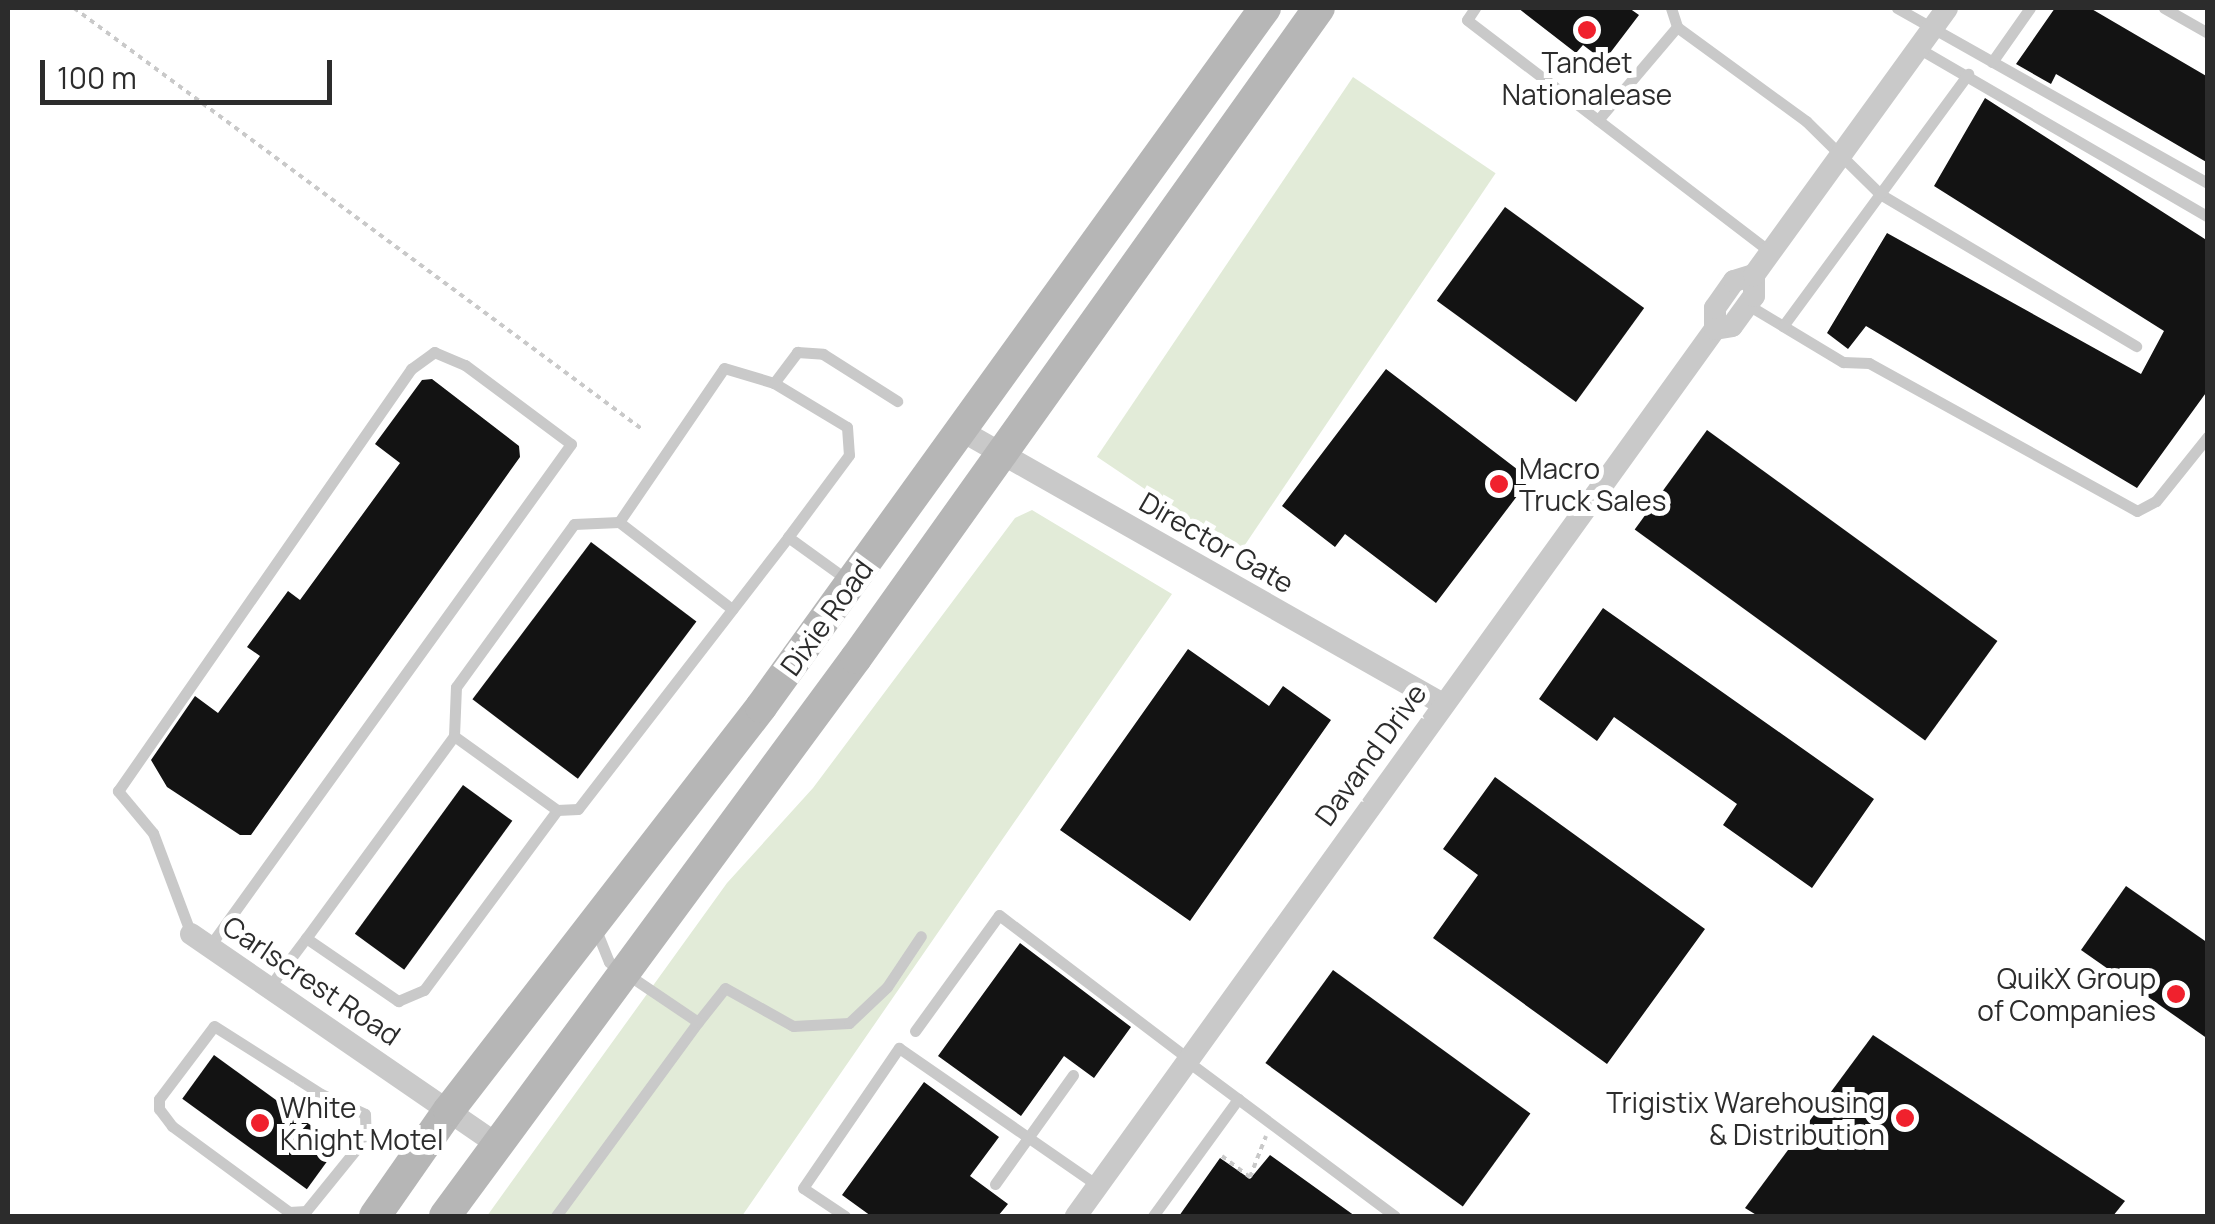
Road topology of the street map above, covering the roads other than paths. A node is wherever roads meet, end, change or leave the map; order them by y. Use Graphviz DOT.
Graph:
graph roads {
  1 [pos="1265,8"];
  2 [pos="1319,8"];
  3 [pos="1475,8"];
  4 [pos="1671,8"];
  5 [pos="1896,8"];
  6 [pos="1947,8"];
  7 [pos="2030,8"];
  8 [pos="2164,8"];
  9 [pos="1676,27"];
  10 [pos="1932,28"];
  11 [pos="2208,33"];
  12 [pos="1918,48"];
  13 [pos="1992,62"];
  14 [pos="1968,74"];
  15 [pos="1598,120"];
  16 [pos="1841,157"];
  17 [pos="2208,183"];
  18 [pos="1880,194"];
  19 [pos="2208,217"];
  20 [pos="1770,252"];
  21 [pos="1754,275"];
  22 [pos="1748,305"];
  23 [pos="1784,326"];
  24 [pos="1715,329"];
  25 [pos="2136,346"];
  26 [pos="774,383"];
  27 [pos="897,402"];
  28 [pos="962,431"];
  29 [pos="2208,436"];
  30 [pos="1002,455"];
  31 [pos="619,522"];
  32 [pos="788,537"];
  33 [pos="851,582"];
  34 [pos="732,609"];
  35 [pos="1443,704"];
  36 [pos="454,736"];
  37 [pos="556,810"];
  38 [pos="596,923"];
  39 [pos="921,936"];
  40 [pos="306,938"];
  41 [pos="200,940"];
  42 [pos="623,974"];
  43 [pos="267,990"];
  44 [pos="698,1022"];
  45 [pos="915,1031"];
  46 [pos="1188,1060"];
  47 [pos="297,1075"];
  48 [pos="1073,1075"];
  49 [pos="1238,1099"];
  50 [pos="449,1110"];
  51 [pos="1028,1138"];
  52 [pos="497,1144"];
  53 [pos="995,1184"];
  54 [pos="1098,1186"];
  55 [pos="375,1216"];
  56 [pos="444,1216"];
  57 [pos="556,1216"];
  58 [pos="845,1216"];
  59 [pos="1076,1216"];
  60 [pos="1153,1216"];
  61 [pos="1395,1216"];
  1 -- 28 [label="main road, Dixie Road"];
  2 -- 30 [label="main road, Dixie Road"];
  3 -- 15 [label="lane"];
  4 -- 9 [label="lane"];
  5 -- 10 [label="lane"];
  6 -- 10 [label="street, Davand Drive"];
  7 -- 13 [label="lane"];
  8 -- 11 [label="lane"];
  9 -- 15 [label="lane"];
  9 -- 16 [label="lane"];
  10 -- 12 [label="street, Davand Drive"];
  10 -- 13 [label="lane"];
  12 -- 14 [label="lane"];
  12 -- 16 [label="street, Davand Drive"];
  13 -- 17 [label="lane"];
  14 -- 18 [label="lane"];
  14 -- 19 [label="lane"];
  15 -- 20 [label="lane"];
  16 -- 18 [label="lane"];
  16 -- 20 [label="street, Davand Drive"];
  18 -- 23 [label="lane"];
  18 -- 25 [label="lane"];
  20 -- 21 [label="street, Davand Drive"];
  21 -- 22 [label="street, Davand Drive"];
  21 -- 24 [label="street, Davand Drive"];
  22 -- 23 [label="lane"];
  22 -- 24 [label="street, Davand Drive"];
  23 -- 29 [label="lane"];
  24 -- 35 [label="street, Davand Drive"];
  26 -- 27 [label="lane"];
  26 -- 31 [label="lane"];
  26 -- 32 [label="lane"];
  28 -- 30 [label="street, Director Gate"];
  28 -- 33 [label="main road, Dixie Road"];
  30 -- 35 [label="street, Director Gate"];
  30 -- 42 [label="main road, Dixie Road"];
  31 -- 34 [label="lane"];
  31 -- 36 [label="lane"];
  32 -- 33 [label="lane"];
  32 -- 34 [label="lane"];
  33 -- 38 [label="main road, Dixie Road"];
  34 -- 37 [label="lane"];
  35 -- 46 [label="street, Davand Drive"];
  36 -- 37 [label="lane"];
  36 -- 40 [label="lane"];
  37 -- 40 [label="lane"];
  38 -- 42 [label="lane"];
  38 -- 50 [label="main road, Dixie Road"];
  39 -- 44 [label="lane"];
  40 -- 43 [label="lane"];
  41 -- 41 [label="lane"];
  41 -- 43 [label="street, Carlscrest Road"];
  42 -- 44 [label="lane"];
  42 -- 52 [label="main road, Dixie Road"];
  43 -- 50 [label="street, Carlscrest Road"];
  44 -- 57 [label="lane"];
  45 -- 46 [label="lane"];
  46 -- 49 [label="lane"];
  46 -- 54 [label="street, Davand Drive"];
  47 -- 47 [label="lane"];
  48 -- 51 [label="lane"];
  49 -- 60 [label="lane"];
  49 -- 61 [label="lane"];
  50 -- 52 [label="street, Carlscrest Road"];
  50 -- 55 [label="main road, Dixie Road"];
  51 -- 53 [label="lane"];
  51 -- 54 [label="lane"];
  51 -- 58 [label="lane"];
  52 -- 56 [label="main road, Dixie Road"];
  54 -- 59 [label="street, Davand Drive"];
}
